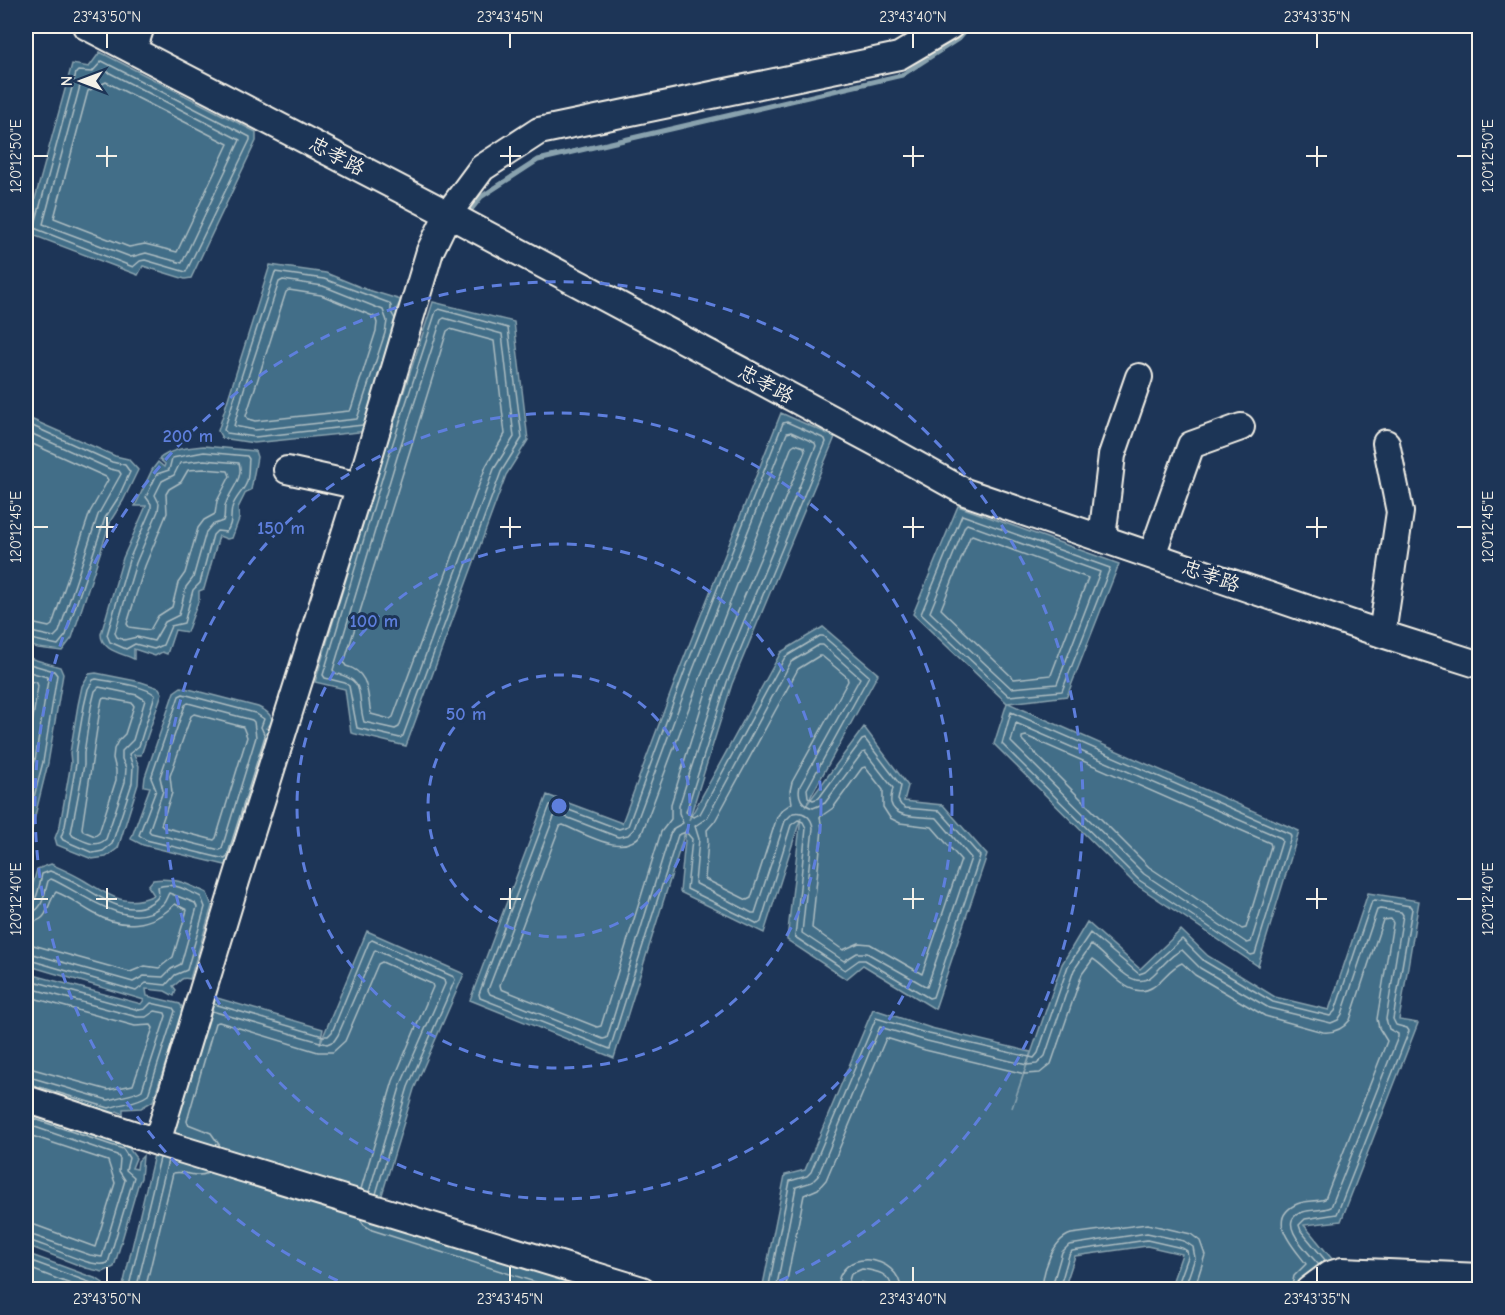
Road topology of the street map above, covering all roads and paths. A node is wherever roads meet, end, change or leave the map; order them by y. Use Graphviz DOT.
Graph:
graph roads {
  1 [pos="86,26"];
  2 [pos="141,26"];
  3 [pos="950,26"];
  4 [pos="133,50"];
  5 [pos="448,214"];
  6 [pos="1139,378"];
  7 [pos="1241,427"];
  8 [pos="1386,443"];
  9 [pos="287,470"];
  10 [pos="360,486"];
  11 [pos="1102,538"];
  12 [pos="1152,555"];
  13 [pos="1382,634"];
  14 [pos="1479,665"];
  15 [pos="26,1099"];
  16 [pos="157,1142"];
  17 [pos="1479,1277"];
  18 [pos="642,1290"];
  19 [pos="1309,1290"];
  1 -- 4 [label="street, 忠孝路"];
  2 -- 4 [label="street"];
  3 -- 5 [label="street"];
  4 -- 5 [label="street, 忠孝路"];
  5 -- 10 [label="street"];
  5 -- 11 [label="street, 忠孝路"];
  6 -- 11 [label="street"];
  7 -- 12 [label="street"];
  8 -- 13 [label="street"];
  9 -- 10 [label="street"];
  10 -- 16 [label="street"];
  11 -- 12 [label="street, 忠孝路"];
  12 -- 13 [label="street, 忠孝路"];
  13 -- 14 [label="street, 忠孝路"];
  15 -- 16 [label="street"];
  16 -- 18 [label="street"];
  17 -- 19 [label="street"];
}
